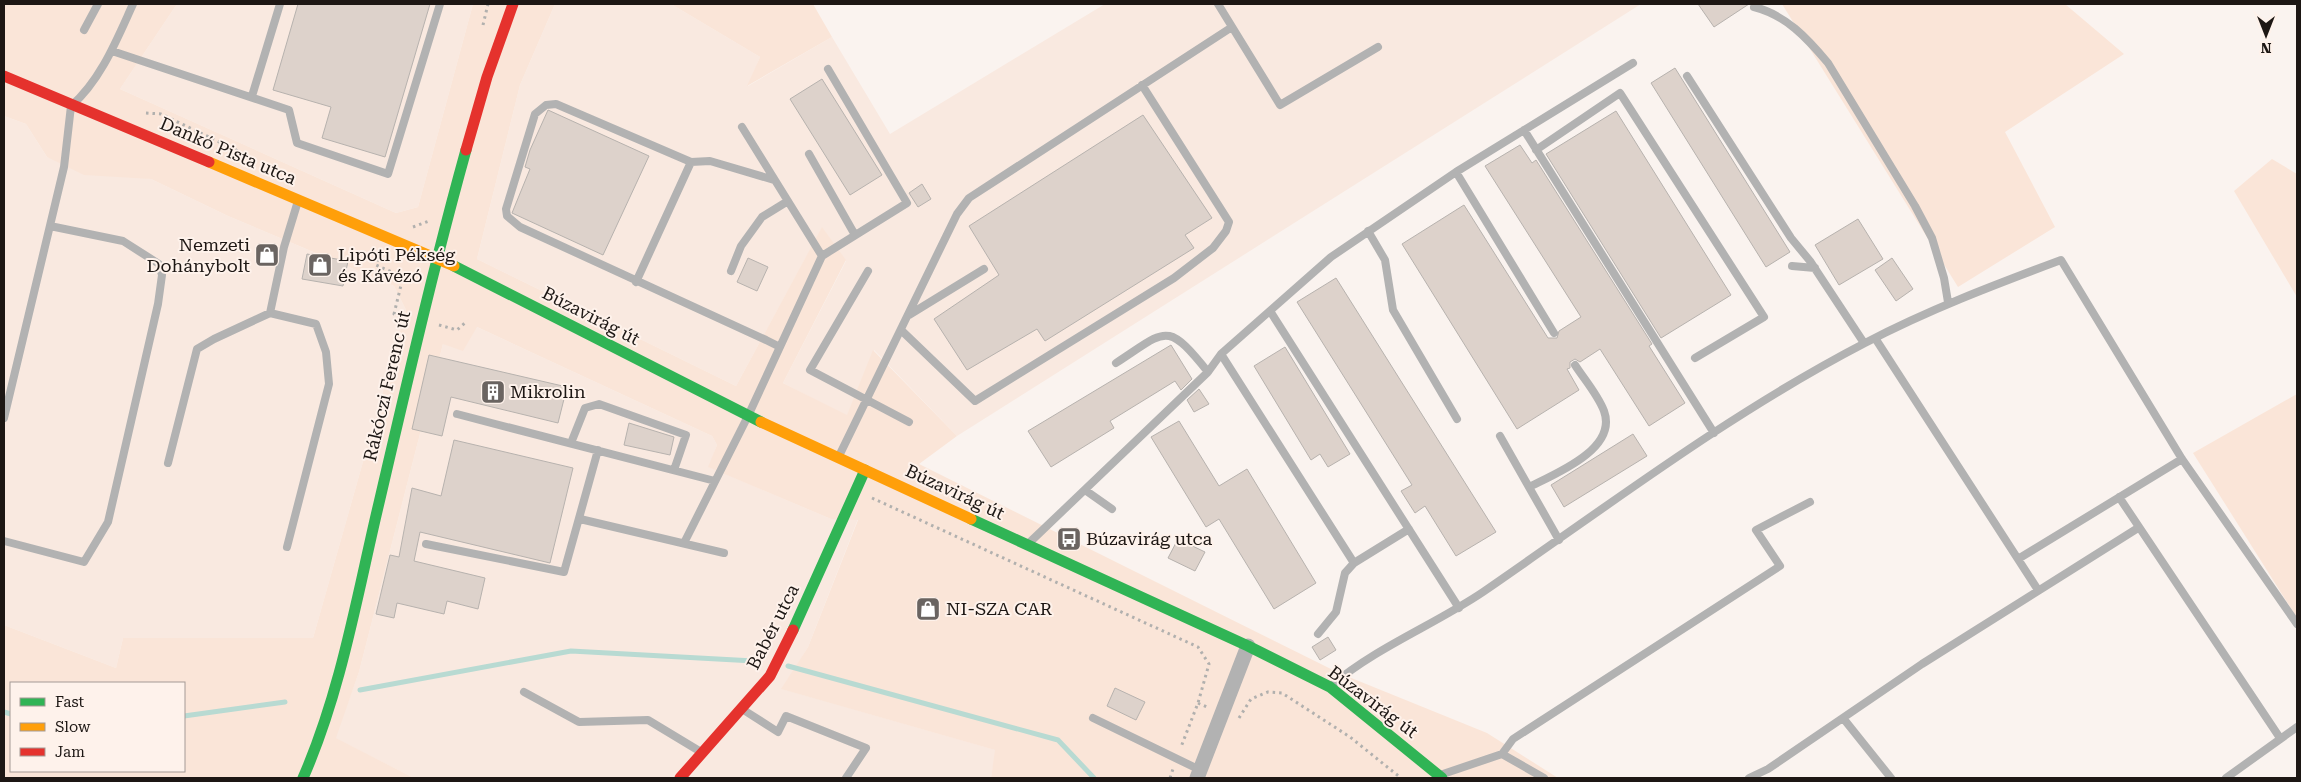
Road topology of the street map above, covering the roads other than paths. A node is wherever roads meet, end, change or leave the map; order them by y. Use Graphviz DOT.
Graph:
graph roads {
  1 [pos="98,4"];
  2 [pos="133,4"];
  3 [pos="280,4"];
  4 [pos="440,4"];
  5 [pos="513,4"];
  6 [pos="1218,4"];
  7 [pos="1754,7"];
  8 [pos="1232,28"];
  9 [pos="84,30"];
  10 [pos="1378,46"];
  11 [pos="112,51"];
  12 [pos="1633,63"];
  13 [pos="828,69"];
  14 [pos="4,76"];
  15 [pos="1687,76"];
  16 [pos="1142,85"];
  17 [pos="252,96"];
  18 [pos="71,106"];
  19 [pos="742,127"];
  20 [pos="1524,130"];
  21 [pos="1536,150"];
  22 [pos="809,154"];
  23 [pos="691,162"];
  24 [pos="1456,172"];
  25 [pos="774,180"];
  26 [pos="299,199"];
  27 [pos="788,201"];
  28 [pos="50,226"];
  29 [pos="1368,231"];
  30 [pos="855,235"];
  31 [pos="822,256"];
  32 [pos="439,258"];
  33 [pos="1792,266"];
  34 [pos="1815,268"];
  35 [pos="984,269"];
  36 [pos="731,271"];
  37 [pos="868,271"];
  38 [pos="636,282"];
  39 [pos="1948,302"];
  40 [pos="1270,311"];
  41 [pos="270,313"];
  42 [pos="908,315"];
  43 [pos="901,330"];
  44 [pos="1554,333"];
  45 [pos="1875,338"];
  46 [pos="1864,343"];
  47 [pos="780,347"];
  48 [pos="1222,354"];
  49 [pos="1695,358"];
  50 [pos="1116,363"];
  51 [pos="1575,365"];
  52 [pos="1208,372"];
  53 [pos="867,400"];
  54 [pos="457,414"];
  55 [pos="748,416"];
  56 [pos="4,418"];
  57 [pos="1457,419"];
  58 [pos="909,422"];
  59 [pos="1714,433"];
  60 [pos="1500,436"];
  61 [pos="570,443"];
  62 [pos="598,450"];
  63 [pos="838,458"];
  64 [pos="2182,459"];
  65 [pos="168,463"];
  66 [pos="674,470"];
  67 [pos="865,470"];
  68 [pos="715,481"];
  69 [pos="1529,487"];
  70 [pos="1085,490"];
  71 [pos="2119,498"];
  72 [pos="1810,502"];
  73 [pos="1112,510"];
  74 [pos="580,520"];
  75 [pos="2138,528"];
  76 [pos="1409,529"];
  77 [pos="1558,540"];
  78 [pos="4,541"];
  79 [pos="684,543"];
  80 [pos="426,544"];
  81 [pos="1027,545"];
  82 [pos="287,547"];
  83 [pos="724,553"];
  84 [pos="2018,559"];
  85 [pos="1354,563"];
  86 [pos="2038,590"];
  87 [pos="1459,608"];
  88 [pos="2297,624"];
  89 [pos="1318,634"];
  90 [pos="1248,646"];
  91 [pos="1330,687"];
  92 [pos="524,692"];
  93 [pos="742,709"];
  94 [pos="1093,718"];
  95 [pos="1843,718"];
  96 [pos="2297,727"];
  97 [pos="2280,738"];
  98 [pos="703,753"];
  99 [pos="1502,754"];
  100 [pos="1199,774"];
  101 [pos="1440,777"];
  102 [pos="303,778"];
  103 [pos="680,778"];
  104 [pos="846,778"];
  105 [pos="1544,778"];
  106 [pos="1750,778"];
  107 [pos="1891,778"];
  108 [pos="2226,778"];
  1 -- 9 [label="lane"];
  2 -- 11 [label="lane"];
  3 -- 17 [label="lane"];
  4 -- 17 [label="lane"];
  5 -- 32 [label="street, Rákóczi Ferenc út"];
  6 -- 8 [label="lane"];
  7 -- 39 [label="lane"];
  8 -- 10 [label="lane"];
  8 -- 16 [label="lane"];
  11 -- 17 [label="lane"];
  11 -- 18 [label="lane"];
  12 -- 20 [label="lane"];
  13 -- 30 [label="lane"];
  14 -- 18 [label="street, Dankó Pista utca"];
  15 -- 34 [label="lane"];
  16 -- 42 [label="lane"];
  16 -- 43 [label="lane"];
  18 -- 26 [label="street, Dankó Pista utca"];
  18 -- 28 [label="lane"];
  19 -- 25 [label="lane"];
  20 -- 21 [label="lane"];
  20 -- 24 [label="lane"];
  21 -- 49 [label="lane"];
  21 -- 59 [label="lane"];
  22 -- 30 [label="lane"];
  23 -- 25 [label="lane"];
  23 -- 38 [label="lane"];
  23 -- 38 [label="lane"];
  24 -- 29 [label="lane"];
  24 -- 44 [label="lane"];
  25 -- 27 [label="lane"];
  26 -- 32 [label="street, Dankó Pista utca"];
  26 -- 41 [label="lane"];
  27 -- 31 [label="lane"];
  27 -- 36 [label="lane"];
  28 -- 56 [label="lane"];
  28 -- 78 [label="lane"];
  29 -- 40 [label="lane"];
  29 -- 57 [label="lane"];
  30 -- 31 [label="lane"];
  31 -- 47 [label="lane"];
  32 -- 55 [label="street, Búzavirág út"];
  32 -- 102 [label="street, Rákóczi Ferenc út"];
  33 -- 34 [label="lane"];
  34 -- 46 [label="lane"];
  35 -- 42 [label="lane"];
  37 -- 53 [label="lane"];
  38 -- 47 [label="lane"];
  39 -- 45 [label="lane"];
  39 -- 64 [label="lane"];
  40 -- 48 [label="lane"];
  40 -- 76 [label="lane"];
  41 -- 65 [label="lane"];
  41 -- 82 [label="lane"];
  42 -- 43 [label="lane"];
  43 -- 53 [label="lane"];
  45 -- 46 [label="lane"];
  45 -- 84 [label="lane"];
  46 -- 59 [label="lane"];
  47 -- 55 [label="lane"];
  48 -- 52 [label="lane"];
  48 -- 85 [label="lane"];
  50 -- 52 [label="lane"];
  51 -- 69 [label="lane"];
  52 -- 70 [label="lane"];
  53 -- 58 [label="lane"];
  53 -- 63 [label="lane"];
  54 -- 61 [label="lane"];
  55 -- 63 [label="street, Búzavirág út"];
  55 -- 68 [label="lane"];
  59 -- 77 [label="lane"];
  60 -- 69 [label="lane"];
  61 -- 62 [label="lane"];
  61 -- 66 [label="lane"];
  62 -- 66 [label="lane"];
  62 -- 74 [label="lane"];
  63 -- 67 [label="street, Búzavirág út"];
  64 -- 71 [label="lane"];
  64 -- 88 [label="lane"];
  66 -- 68 [label="lane"];
  67 -- 81 [label="street, Búzavirág út"];
  67 -- 93 [label="street, Babér utca"];
  68 -- 79 [label="lane"];
  69 -- 77 [label="lane"];
  70 -- 73 [label="lane"];
  70 -- 81 [label="lane"];
  71 -- 75 [label="lane"];
  71 -- 84 [label="lane"];
  72 -- 99 [label="lane"];
  74 -- 79 [label="lane"];
  74 -- 80 [label="lane"];
  75 -- 86 [label="lane"];
  75 -- 97 [label="lane"];
  76 -- 85 [label="lane"];
  76 -- 87 [label="lane"];
  77 -- 87 [label="lane"];
  79 -- 83 [label="lane"];
  81 -- 90 [label="street, Búzavirág út"];
  84 -- 86 [label="lane"];
  85 -- 89 [label="lane"];
  86 -- 95 [label="lane"];
  87 -- 91 [label="lane"];
  90 -- 91 [label="street, Búzavirág út"];
  90 -- 100 [label="street"];
  91 -- 101 [label="street, Búzavirág út"];
  92 -- 98 [label="lane"];
  93 -- 98 [label="street, Babér utca"];
  93 -- 104 [label="lane"];
  94 -- 100 [label="lane"];
  95 -- 106 [label="lane"];
  95 -- 107 [label="lane"];
  96 -- 97 [label="lane"];
  97 -- 108 [label="lane"];
  98 -- 103 [label="street, Babér utca"];
  99 -- 101 [label="lane"];
  99 -- 105 [label="lane"];
}
